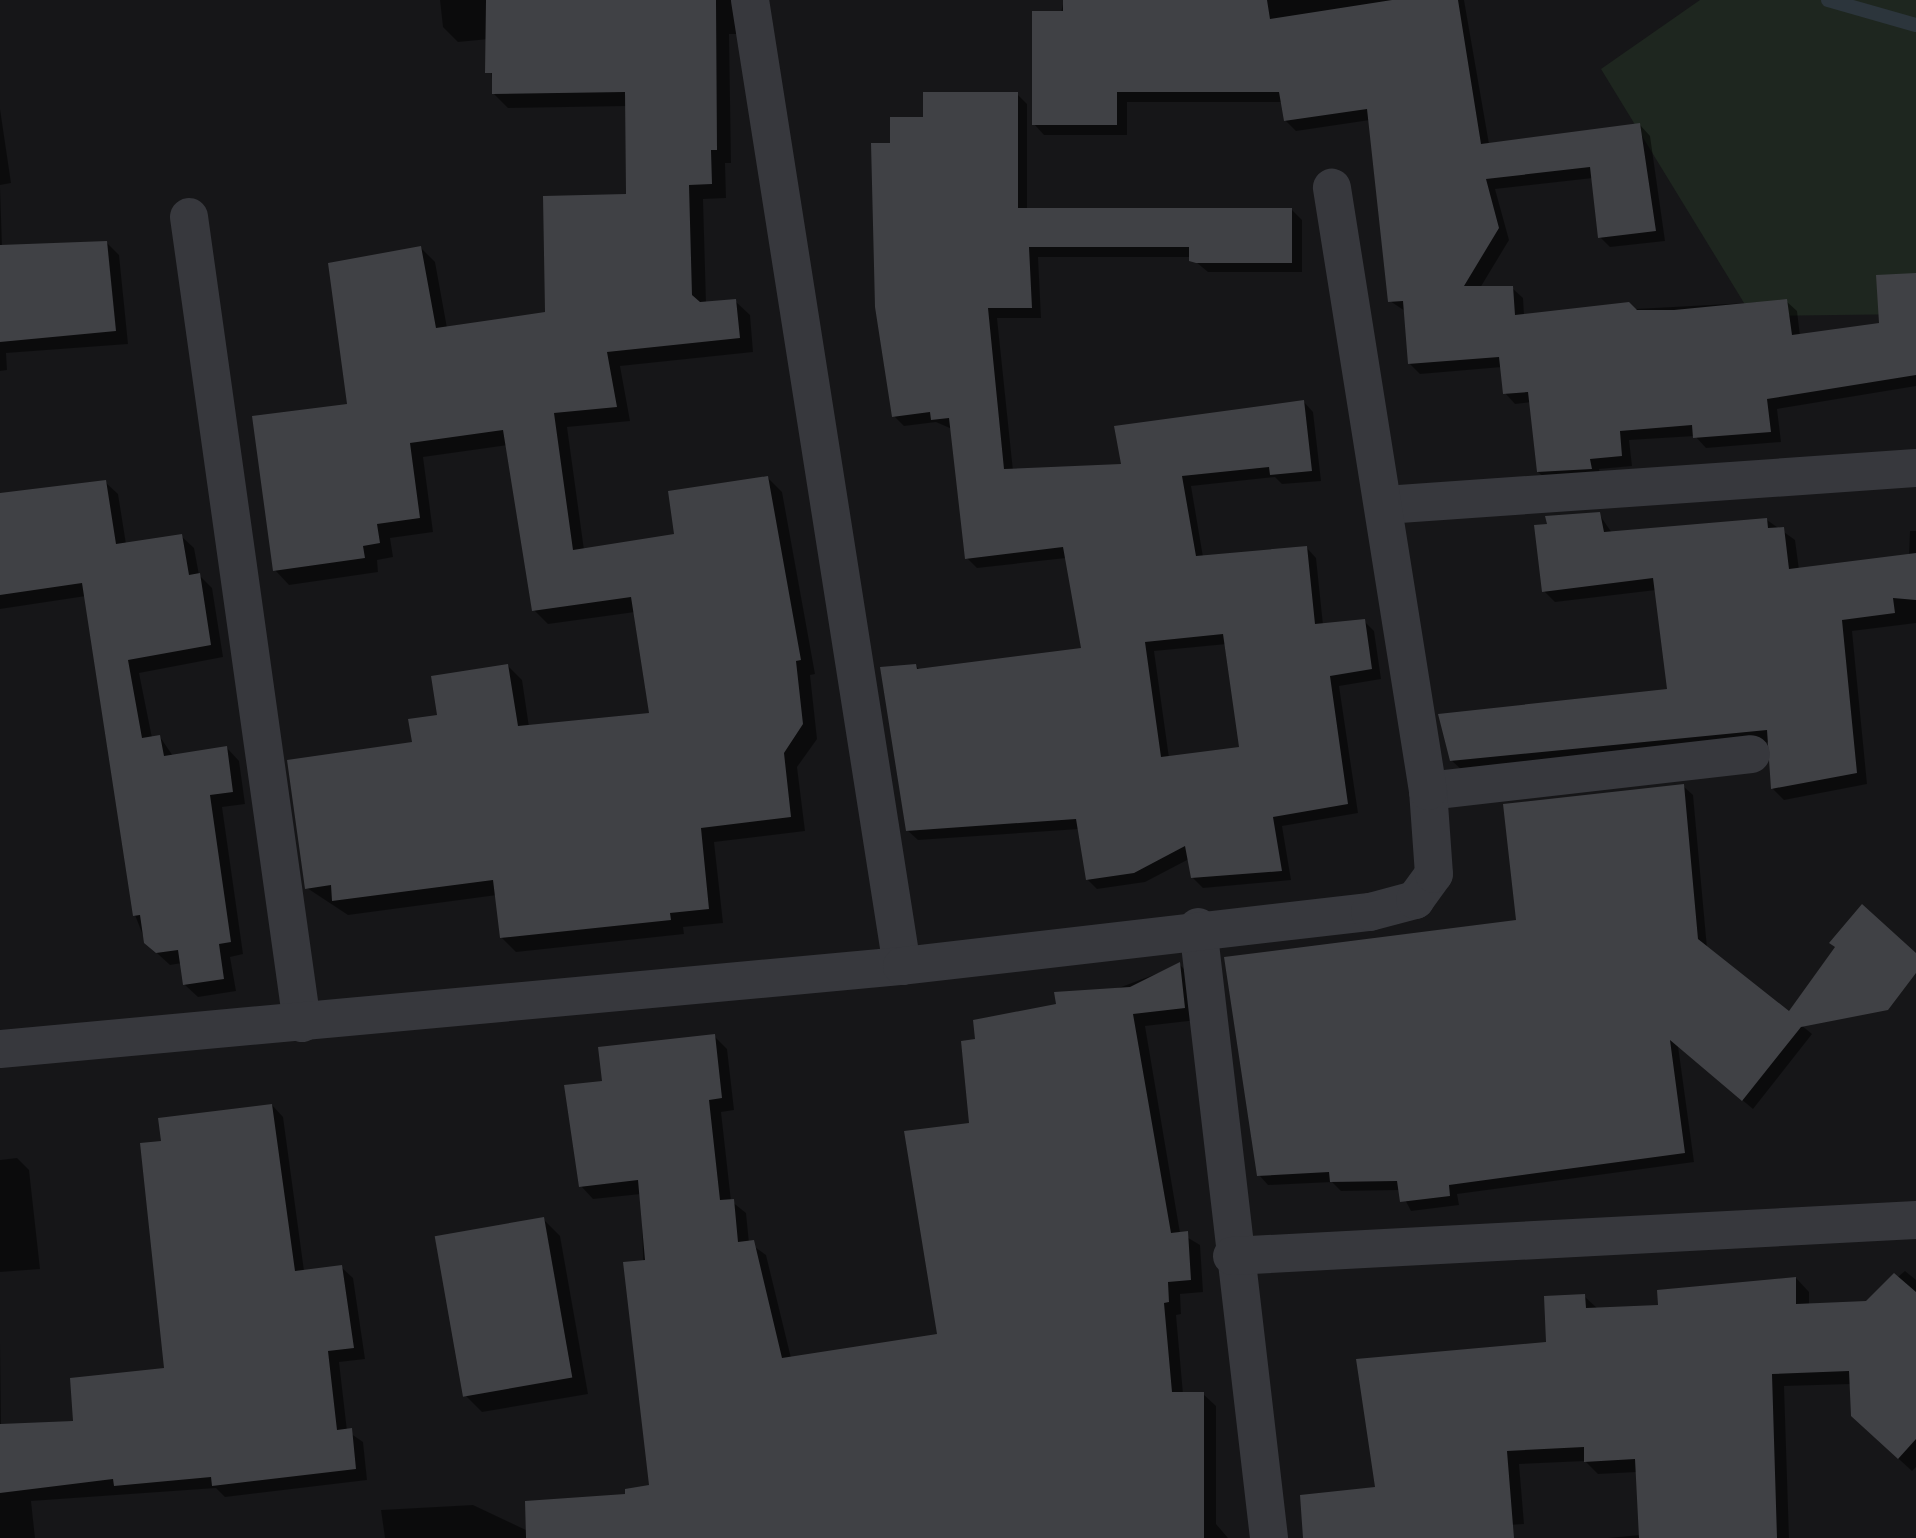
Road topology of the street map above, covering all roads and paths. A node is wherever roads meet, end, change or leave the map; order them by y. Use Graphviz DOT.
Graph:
graph roads {
  1 [pos="750,0"];
  2 [pos="1332,188"];
  3 [pos="190,217"];
  4 [pos="1916,468"];
  5 [pos="1385,505"];
  6 [pos="1751,754"];
  7 [pos="1428,791"];
  8 [pos="1198,928"];
  9 [pos="902,966"];
  10 [pos="302,1023"];
  11 [pos="0,1049"];
  12 [pos="1916,1220"];
  13 [pos="1232,1256"];
  14 [pos="1269,1538"];
  1 -- 9 [label="street"];
  2 -- 5 [label="street"];
  3 -- 10 [label="street"];
  4 -- 5 [label="street"];
  5 -- 7 [label="street"];
  6 -- 7 [label="street"];
  7 -- 8 [label="street"];
  8 -- 9 [label="street"];
  8 -- 13 [label="street"];
  9 -- 10 [label="street"];
  10 -- 11 [label="street"];
  12 -- 13 [label="street"];
  13 -- 14 [label="street"];
}
